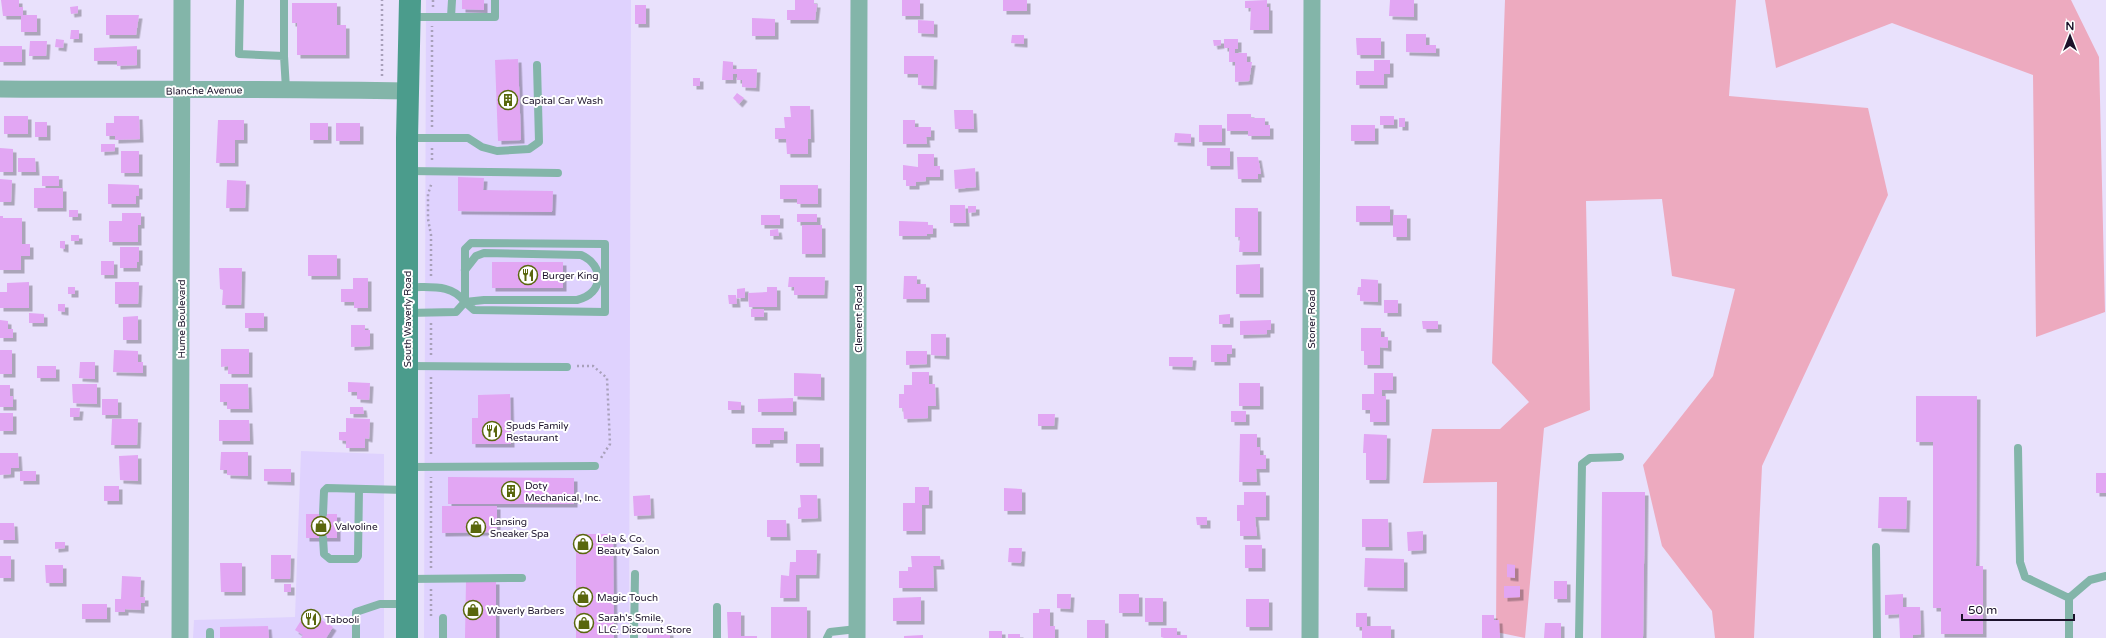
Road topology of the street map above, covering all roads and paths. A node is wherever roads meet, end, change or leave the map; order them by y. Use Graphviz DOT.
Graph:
graph roads {
  1 [pos="182,0"];
  2 [pos="240,0"];
  3 [pos="284,0"];
  4 [pos="382,0"];
  5 [pos="432,0"];
  6 [pos="452,0"];
  7 [pos="495,0"];
  8 [pos="859,0"];
  9 [pos="1312,0"];
  10 [pos="410,9"];
  11 [pos="432,17"];
  12 [pos="451,17"];
  13 [pos="284,56"];
  14 [pos="537,65"];
  15 [pos="286,88"];
  16 [pos="0,89"];
  17 [pos="182,90"];
  18 [pos="382,90"];
  19 [pos="407,90"];
  20 [pos="407,138"];
  21 [pos="432,138"];
  22 [pos="407,171"];
  23 [pos="432,171"];
  24 [pos="558,173"];
  25 [pos="465,270"];
  26 [pos="406,287"];
  27 [pos="431,288"];
  28 [pos="465,302"];
  29 [pos="407,312"];
  30 [pos="431,312"];
  31 [pos="407,366"];
  32 [pos="431,366"];
  33 [pos="567,367"];
  34 [pos="2018,448"];
  35 [pos="1620,457"];
  36 [pos="595,466"];
  37 [pos="406,467"];
  38 [pos="431,467"];
  39 [pos="359,489"];
  40 [pos="406,490"];
  41 [pos="431,505"];
  42 [pos="323,514"];
  43 [pos="323,538"];
  44 [pos="1876,547"];
  45 [pos="635,574"];
  46 [pos="2106,576"];
  47 [pos="522,578"];
  48 [pos="405,579"];
  49 [pos="2069,598"];
  50 [pos="406,604"];
  51 [pos="717,607"];
  52 [pos="443,618"];
  53 [pos="857,633"];
  54 [pos="180,638"];
  55 [pos="356,638"];
  56 [pos="406,638"];
  57 [pos="443,638"];
  58 [pos="634,638"];
  59 [pos="717,638"];
  60 [pos="827,638"];
  61 [pos="1310,638"];
  62 [pos="1579,638"];
  63 [pos="1877,638"];
  64 [pos="2069,638"];
  1 -- 17 [label="street, Hume Boulevard"];
  2 -- 13 [label="lane"];
  3 -- 13 [label="lane"];
  4 -- 18 [label="path"];
  5 -- 11 [label="path"];
  6 -- 12 [label="lane"];
  7 -- 12 [label="lane"];
  8 -- 53 [label="street, Clement Road"];
  9 -- 61 [label="street, Stoner Road"];
  10 -- 11 [label="lane"];
  10 -- 19 [label="main road, South Waverly Road"];
  11 -- 12 [label="lane"];
  11 -- 21 [label="path"];
  13 -- 15 [label="lane"];
  14 -- 21 [label="lane"];
  15 -- 17 [label="street, Blanche Avenue"];
  15 -- 18 [label="street, Blanche Avenue"];
  16 -- 17 [label="street, Blanche Avenue"];
  17 -- 54 [label="street, Hume Boulevard"];
  18 -- 19 [label="street, Blanche Avenue"];
  19 -- 20 [label="main road, South Waverly Road"];
  20 -- 21 [label="lane"];
  20 -- 22 [label="main road, South Waverly Road"];
  21 -- 23 [label="path"];
  22 -- 23 [label="lane"];
  22 -- 26 [label="main road, South Waverly Road"];
  23 -- 24 [label="lane"];
  23 -- 27 [label="path"];
  25 -- 28 [label="lane"];
  25 -- 28 [label="lane"];
  25 -- 28 [label="lane"];
  26 -- 27 [label="lane"];
  26 -- 29 [label="main road, South Waverly Road"];
  27 -- 28 [label="lane"];
  28 -- 30 [label="lane"];
  29 -- 30 [label="lane"];
  29 -- 31 [label="main road, South Waverly Road"];
  30 -- 32 [label="path"];
  31 -- 32 [label="lane"];
  31 -- 37 [label="main road, South Waverly Road"];
  32 -- 33 [label="lane"];
  32 -- 38 [label="path"];
  33 -- 36 [label="path"];
  34 -- 49 [label="lane"];
  35 -- 62 [label="lane"];
  36 -- 38 [label="lane"];
  37 -- 38 [label="lane"];
  37 -- 40 [label="main road, South Waverly Road"];
  38 -- 41 [label="path"];
  39 -- 40 [label="lane"];
  39 -- 42 [label="lane"];
  39 -- 43 [label="lane"];
  40 -- 48 [label="main road, South Waverly Road"];
  44 -- 63 [label="lane"];
  45 -- 58 [label="lane"];
  46 -- 49 [label="lane"];
  47 -- 48 [label="lane"];
  48 -- 50 [label="main road, South Waverly Road"];
  49 -- 64 [label="lane"];
  50 -- 55 [label="lane"];
  50 -- 56 [label="main road, South Waverly Road"];
  51 -- 59 [label="lane"];
  52 -- 57 [label="lane"];
  53 -- 60 [label="lane"];
}
